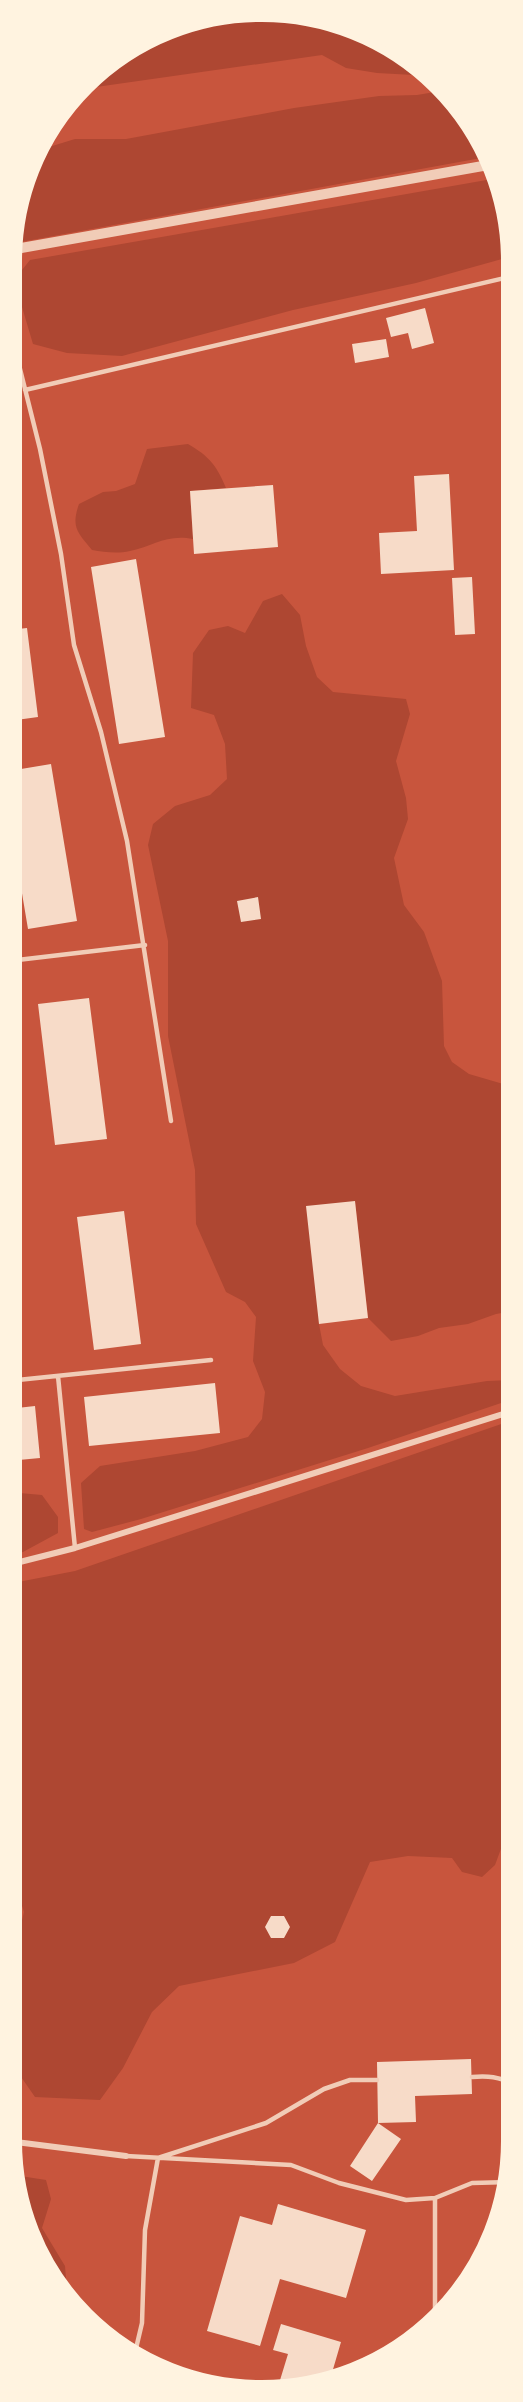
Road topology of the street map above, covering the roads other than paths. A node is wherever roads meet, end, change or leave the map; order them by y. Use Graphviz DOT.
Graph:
graph roads {
  1 [pos="485,166"];
  2 [pos="19,248"];
  3 [pos="505,278"];
  4 [pos="18,366"];
  5 [pos="25,390"];
  6 [pos="145,945"];
  7 [pos="18,960"];
  8 [pos="171,1120"];
  9 [pos="211,1360"];
  10 [pos="58,1376"];
  11 [pos="18,1380"];
  12 [pos="505,1414"];
  13 [pos="75,1548"];
  14 [pos="18,1562"];
  15 [pos="472,2077"];
  16 [pos="377,2080"];
  17 [pos="505,2080"];
  18 [pos="18,2142"];
  19 [pos="126,2156"];
  20 [pos="158,2158"];
  21 [pos="501,2182"];
  22 [pos="435,2198"];
  23 [pos="435,2311"];
  24 [pos="136,2349"];
  1 -- 2 [label="street"];
  3 -- 5 [label="lane"];
  4 -- 5 [label="lane"];
  5 -- 6 [label="lane"];
  6 -- 7 [label="lane"];
  6 -- 8 [label="lane"];
  9 -- 10 [label="lane"];
  10 -- 11 [label="lane"];
  10 -- 13 [label="lane"];
  12 -- 13 [label="street"];
  13 -- 14 [label="street"];
  15 -- 17 [label="lane"];
  16 -- 20 [label="lane"];
  18 -- 19 [label="street"];
  19 -- 20 [label="lane"];
  20 -- 22 [label="lane"];
  20 -- 24 [label="lane"];
  21 -- 22 [label="lane"];
  22 -- 23 [label="lane"];
}
